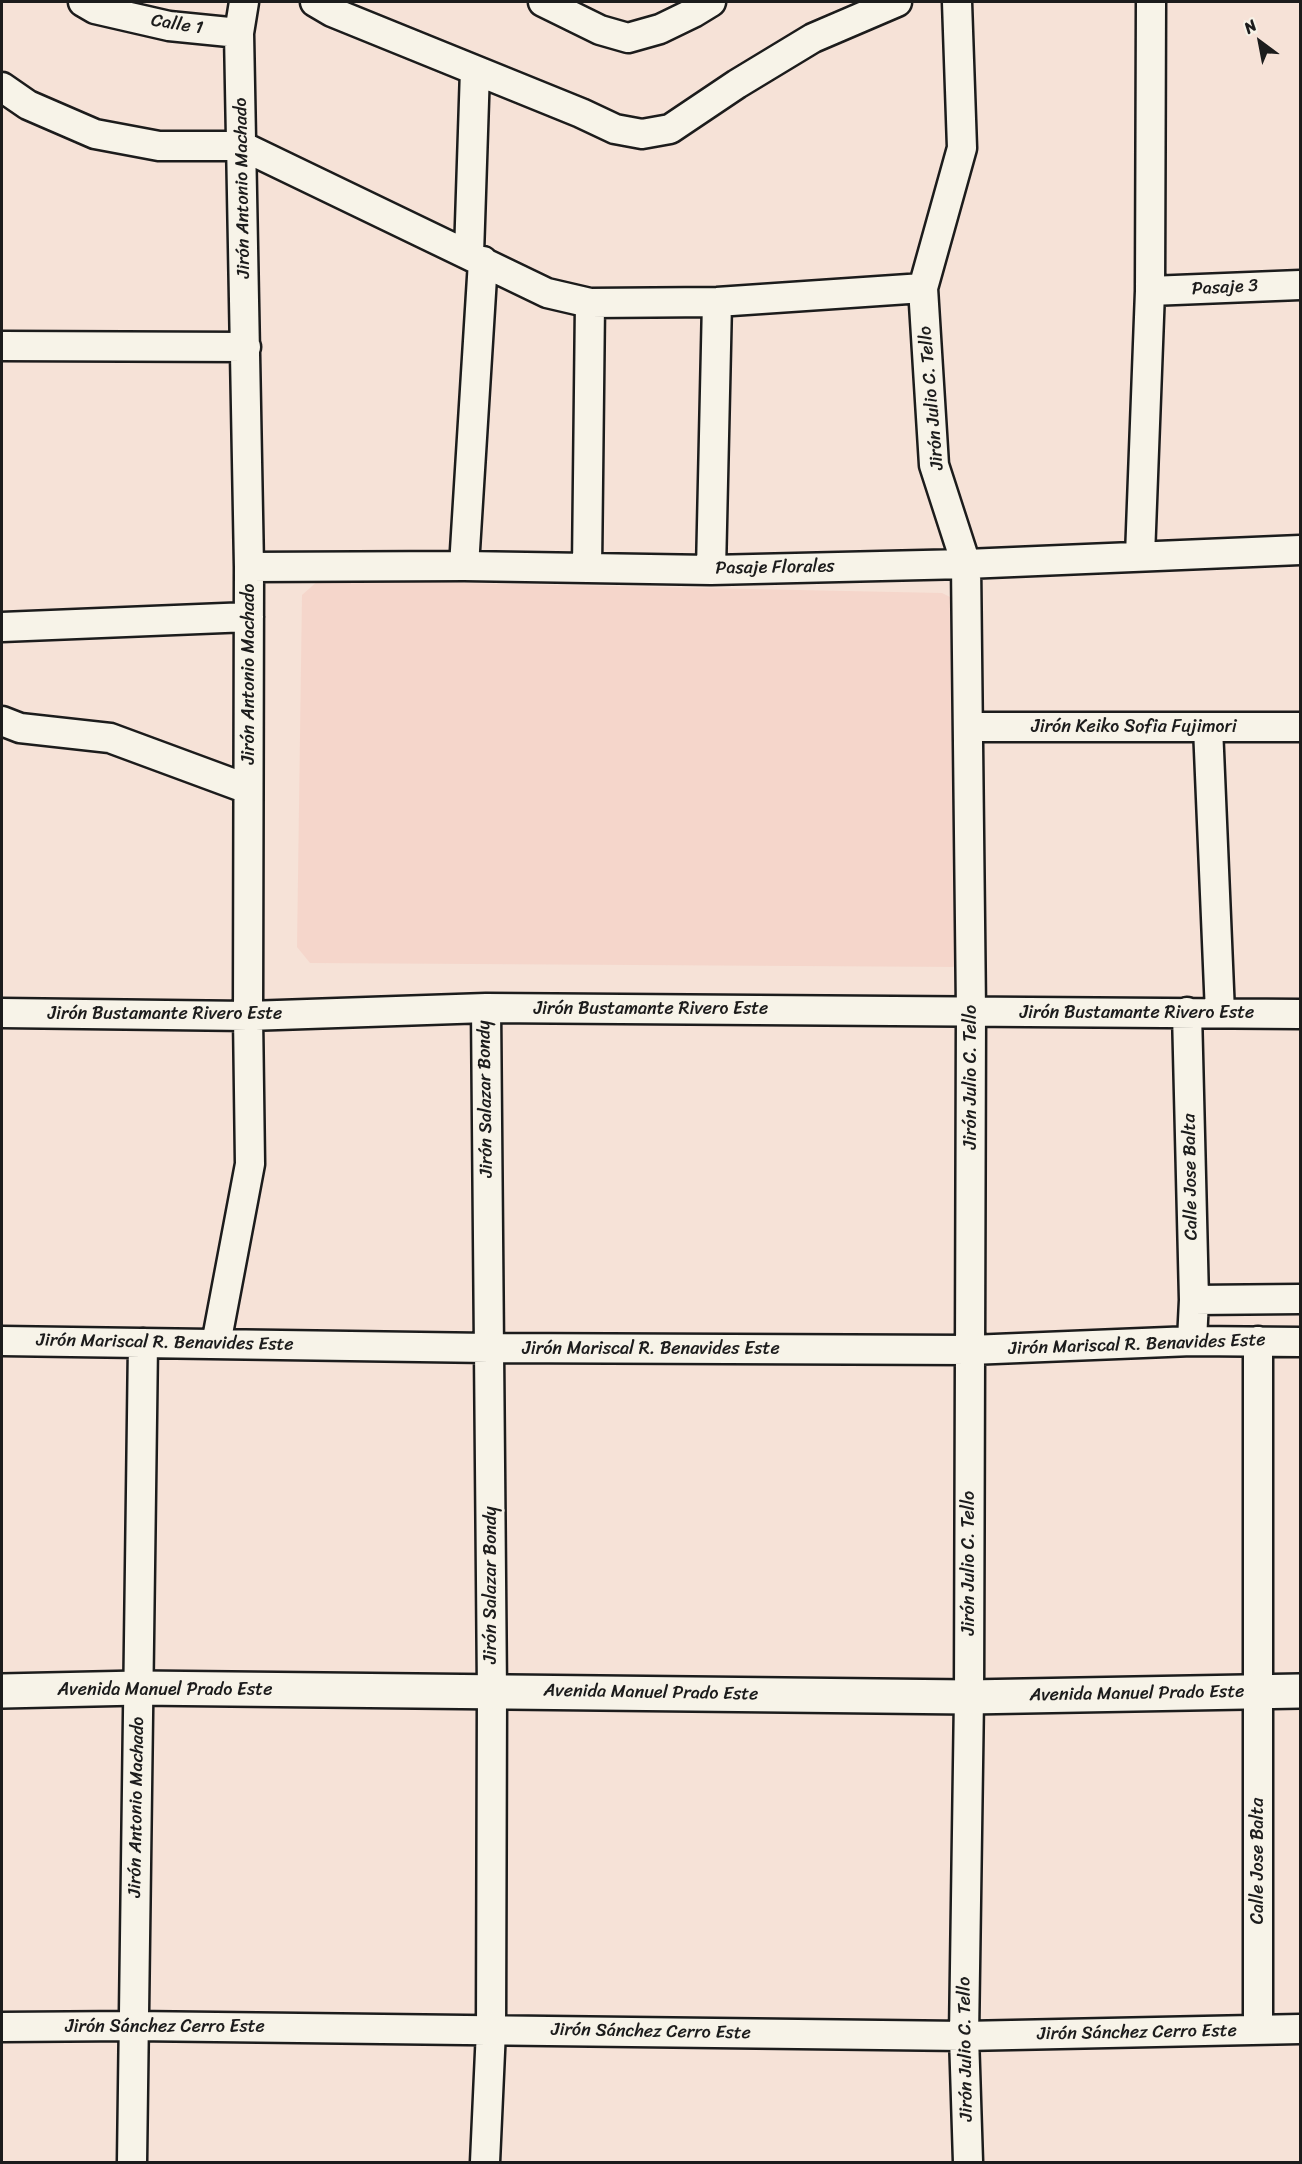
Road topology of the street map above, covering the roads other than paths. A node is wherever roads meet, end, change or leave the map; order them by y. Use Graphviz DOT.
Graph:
graph roads {
  1 [pos="83,2"];
  2 [pos="244,2"];
  3 [pos="315,2"];
  4 [pos="543,2"];
  5 [pos="711,2"];
  6 [pos="897,2"];
  7 [pos="957,2"];
  8 [pos="1151,2"];
  9 [pos="239,33"];
  10 [pos="475,70"];
  11 [pos="2,87"];
  12 [pos="242,146"];
  13 [pos="476,258"];
  14 [pos="1300,285"];
  15 [pos="923,288"];
  16 [pos="1149,291"];
  17 [pos="717,302"];
  18 [pos="590,303"];
  19 [pos="2,346"];
  20 [pos="246,347"];
  21 [pos="1300,550"];
  22 [pos="1140,556"];
  23 [pos="966,564"];
  24 [pos="464,566"];
  25 [pos="249,567"];
  26 [pos="587,568"];
  27 [pos="711,570"];
  28 [pos="249,617"];
  29 [pos="2,627"];
  30 [pos="2,721"];
  31 [pos="968,727"];
  32 [pos="1208,727"];
  33 [pos="1300,727"];
  34 [pos="248,789"];
  35 [pos="486,1008"];
  36 [pos="971,1011"];
  37 [pos="2,1012"];
  38 [pos="1187,1012"];
  39 [pos="1220,1013"];
  40 [pos="1300,1014"];
  41 [pos="248,1016"];
  42 [pos="1300,1299"];
  43 [pos="1194,1300"];
  44 [pos="2,1341"];
  45 [pos="1192,1341"];
  46 [pos="1257,1341"];
  47 [pos="1300,1342"];
  48 [pos="142,1343"];
  49 [pos="216,1344"];
  50 [pos="489,1348"];
  51 [pos="970,1350"];
  52 [pos="139,1688"];
  53 [pos="2,1691"];
  54 [pos="1300,1691"];
  55 [pos="492,1692"];
  56 [pos="1258,1692"];
  57 [pos="969,1697"];
  58 [pos="133,2026"];
  59 [pos="2,2027"];
  60 [pos="1300,2029"];
  61 [pos="491,2030"];
  62 [pos="1258,2030"];
  63 [pos="964,2036"];
  64 [pos="132,2163"];
  65 [pos="485,2163"];
  66 [pos="968,2163"];
  1 -- 9 [label="street, Calle 1"];
  2 -- 9 [label="street, Jirón Antonio Machado"];
  3 -- 10 [label="street"];
  4 -- 5 [label="street"];
  6 -- 10 [label="street"];
  7 -- 15 [label="street, Jirón Julio C. Tello"];
  8 -- 16 [label="street"];
  9 -- 12 [label="street, Jirón Antonio Machado"];
  10 -- 13 [label="street"];
  11 -- 12 [label="street"];
  12 -- 13 [label="street"];
  12 -- 20 [label="street, Jirón Antonio Machado"];
  13 -- 18 [label="street"];
  13 -- 24 [label="street"];
  14 -- 16 [label="street, Pasaje 3"];
  15 -- 17 [label="street"];
  15 -- 23 [label="street, Jirón Julio C. Tello"];
  16 -- 22 [label="street"];
  17 -- 18 [label="street"];
  17 -- 27 [label="street"];
  18 -- 26 [label="street"];
  19 -- 20 [label="street"];
  20 -- 25 [label="street, Jirón Antonio Machado"];
  21 -- 22 [label="street, Pasaje Florales"];
  22 -- 23 [label="street, Pasaje Florales"];
  23 -- 27 [label="street, Pasaje Florales"];
  23 -- 31 [label="street, Jirón Julio C. Tello"];
  24 -- 25 [label="street, Pasaje Florales"];
  24 -- 26 [label="street, Pasaje Florales"];
  25 -- 28 [label="street, Jirón Antonio Machado"];
  26 -- 27 [label="street, Pasaje Florales"];
  28 -- 29 [label="street"];
  28 -- 34 [label="street, Jirón Antonio Machado"];
  30 -- 34 [label="street"];
  31 -- 32 [label="street, Jirón Keiko Sofia Fujimori"];
  31 -- 36 [label="street, Jirón Julio C. Tello"];
  32 -- 33 [label="street, Jirón Keiko Sofia Fujimori"];
  32 -- 39 [label="street"];
  34 -- 41 [label="street, Jirón Antonio Machado"];
  35 -- 36 [label="street, Jirón Bustamante Rivero Este"];
  35 -- 41 [label="street, Jirón Bustamante Rivero Este"];
  35 -- 50 [label="street, Jirón Salazar Bondy"];
  36 -- 38 [label="street, Jirón Bustamante Rivero Este"];
  36 -- 51 [label="street, Jirón Julio C. Tello"];
  37 -- 41 [label="street, Jirón Bustamante Rivero Este"];
  38 -- 39 [label="street, Jirón Bustamante Rivero Este"];
  38 -- 43 [label="street, Calle Jose Balta"];
  39 -- 40 [label="street, Jirón Bustamante Rivero Este"];
  41 -- 49 [label="street, Jirón Antonio Machado"];
  42 -- 43 [label="street"];
  43 -- 45 [label="street, Calle Jose Balta"];
  44 -- 48 [label="street, Jirón Mariscal R. Benavides Este"];
  45 -- 46 [label="street, Jirón Mariscal R. Benavides Este"];
  45 -- 51 [label="street, Jirón Mariscal R. Benavides Este"];
  46 -- 47 [label="street, Jirón Mariscal R. Benavides Este"];
  46 -- 56 [label="street, Calle Jose Balta"];
  48 -- 49 [label="street, Jirón Mariscal R. Benavides Este"];
  48 -- 52 [label="street, Jirón Antonio Machado"];
  49 -- 50 [label="street, Jirón Mariscal R. Benavides Este"];
  50 -- 51 [label="street, Jirón Mariscal R. Benavides Este"];
  50 -- 55 [label="street, Jirón Salazar Bondy"];
  51 -- 57 [label="street, Jirón Julio C. Tello"];
  52 -- 53 [label="street, Avenida Manuel Prado Este"];
  52 -- 55 [label="street, Avenida Manuel Prado Este"];
  52 -- 58 [label="street, Jirón Antonio Machado"];
  54 -- 56 [label="street, Avenida Manuel Prado Este"];
  55 -- 57 [label="street, Avenida Manuel Prado Este"];
  55 -- 61 [label="street, Jirón Salazar Bondy"];
  56 -- 57 [label="street, Avenida Manuel Prado Este"];
  56 -- 62 [label="street, Calle Jose Balta"];
  57 -- 63 [label="street, Jirón Julio C. Tello"];
  58 -- 59 [label="street, Jirón Sánchez Cerro Este"];
  58 -- 61 [label="street, Jirón Sánchez Cerro Este"];
  58 -- 64 [label="street, Jirón Antonio Machado"];
  60 -- 62 [label="street, Jirón Sánchez Cerro Este"];
  61 -- 63 [label="street, Jirón Sánchez Cerro Este"];
  61 -- 65 [label="street, Jirón Salazar Bondy"];
  62 -- 63 [label="street, Jirón Sánchez Cerro Este"];
  63 -- 66 [label="street, Jirón Julio C. Tello"];
}
